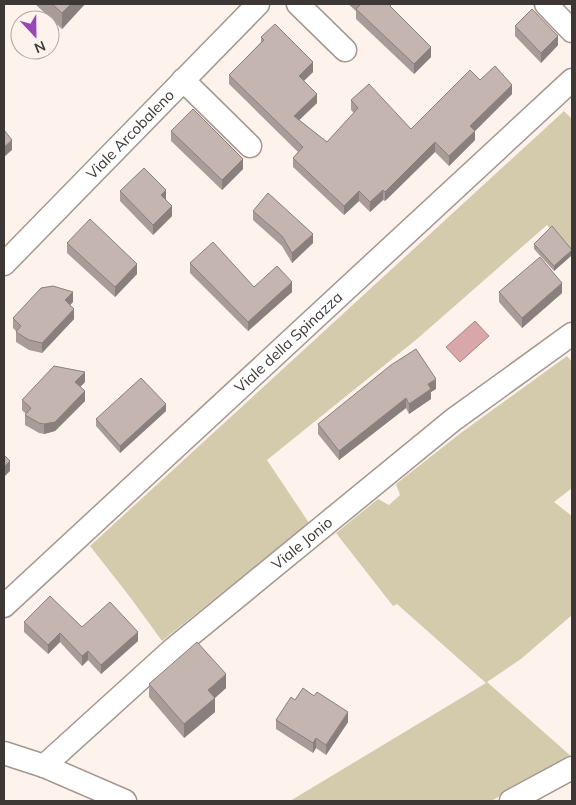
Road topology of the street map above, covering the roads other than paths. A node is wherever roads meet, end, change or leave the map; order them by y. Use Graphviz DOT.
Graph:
graph roads {
  1 [pos="258,4"];
  2 [pos="298,4"];
  3 [pos="546,4"];
  4 [pos="572,31"];
  5 [pos="345,50"];
  6 [pos="182,80"];
  7 [pos="572,80"];
  8 [pos="250,146"];
  9 [pos="4,264"];
  10 [pos="572,334"];
  11 [pos="4,606"];
  12 [pos="4,753"];
  13 [pos="44,766"];
  14 [pos="572,768"];
  15 [pos="125,801"];
  16 [pos="511,801"];
  1 -- 6 [label="street, Viale Arcobaleno"];
  2 -- 5 [label="street"];
  3 -- 4 [label="street"];
  6 -- 8 [label="street"];
  6 -- 9 [label="street, Viale Arcobaleno"];
  7 -- 11 [label="street, Viale della Spinazza"];
  10 -- 13 [label="street, Viale Jonio"];
  12 -- 13 [label="street"];
  13 -- 15 [label="street"];
  14 -- 16 [label="street"];
}
